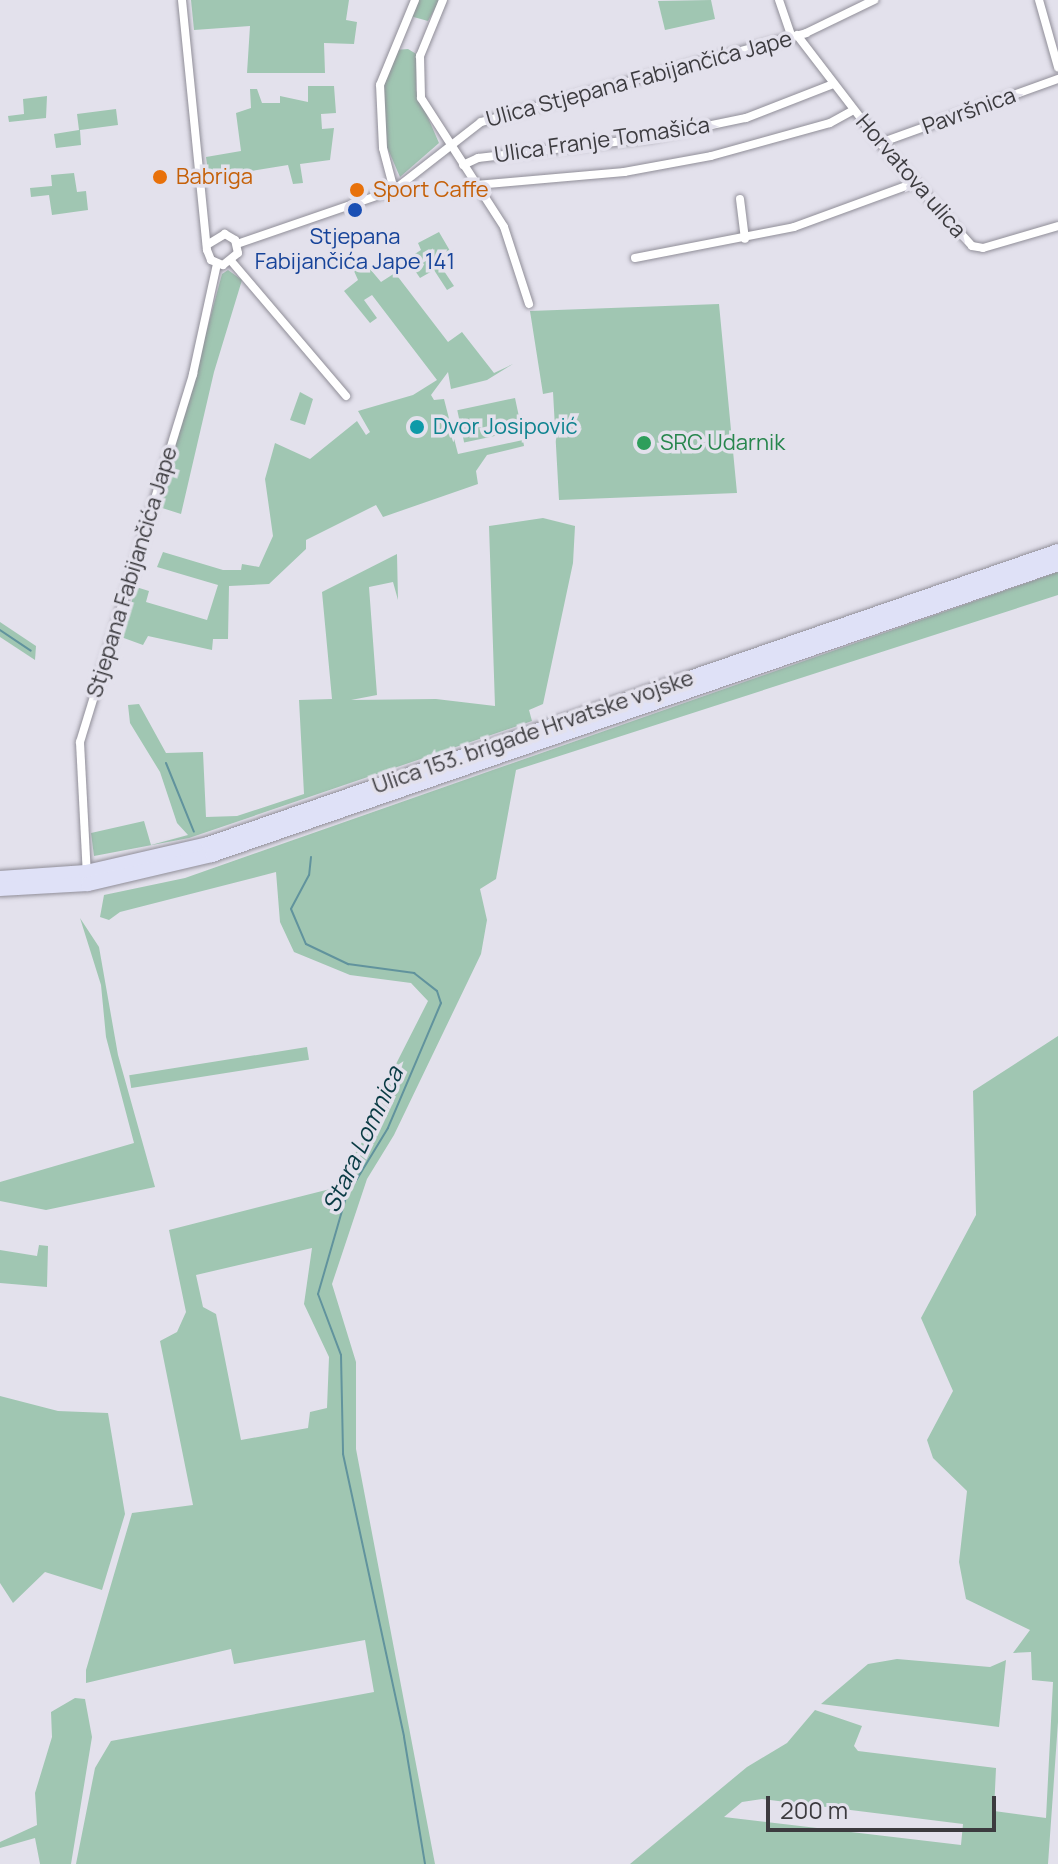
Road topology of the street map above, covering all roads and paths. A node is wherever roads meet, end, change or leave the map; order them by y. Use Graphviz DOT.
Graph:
graph roads {
  1 [pos="182,0"];
  2 [pos="415,0"];
  3 [pos="443,0"];
  4 [pos="779,0"];
  5 [pos="874,0"];
  6 [pos="1039,0"];
  7 [pos="794,35"];
  8 [pos="1058,67"];
  9 [pos="1058,79"];
  10 [pos="833,84"];
  11 [pos="853,110"];
  12 [pos="449,143"];
  13 [pos="880,143"];
  14 [pos="463,165"];
  15 [pos="914,183"];
  16 [pos="476,185"];
  17 [pos="394,190"];
  18 [pos="740,199"];
  19 [pos="205,207"];
  20 [pos="1058,226"];
  21 [pos="225,234"];
  22 [pos="745,239"];
  23 [pos="237,244"];
  24 [pos="207,245"];
  25 [pos="635,258"];
  26 [pos="232,262"];
  27 [pos="217,264"];
  28 [pos="529,304"];
  29 [pos="346,396"];
  30 [pos="1058,551"];
  31 [pos="1058,564"];
  32 [pos="0,878"];
  33 [pos="87,878"];
  34 [pos="0,889"];
  1 -- 19 [label="street"];
  2 -- 17 [label="street"];
  3 -- 12 [label="street"];
  4 -- 7 [label="street, Horvatova ulica"];
  5 -- 7 [label="street, Ulica Stjepana Fabijančića Jape"];
  6 -- 8 [label="street"];
  7 -- 10 [label="street, Horvatova ulica"];
  7 -- 12 [label="street, Ulica Stjepana Fabijančića Jape"];
  9 -- 13 [label="street, Pavršnica"];
  10 -- 11 [label="street, Horvatova ulica"];
  10 -- 14 [label="street, Ulica Franje Tomašića"];
  11 -- 13 [label="street, Horvatova ulica"];
  11 -- 16 [label="street"];
  12 -- 14 [label="street"];
  12 -- 17 [label="street, Ulica Stjepana Fabijančića Jape"];
  13 -- 15 [label="street, Horvatova ulica"];
  14 -- 16 [label="street"];
  15 -- 20 [label="street, Horvatova ulica"];
  15 -- 22 [label="street"];
  16 -- 28 [label="street"];
  17 -- 23 [label="street, Ulica Stjepana Fabijančića Jape"];
  18 -- 22 [label="street"];
  19 -- 21 [label="street"];
  19 -- 24 [label="street"];
  21 -- 23 [label="street"];
  21 -- 24 [label="street"];
  22 -- 25 [label="street"];
  23 -- 26 [label="street"];
  24 -- 27 [label="street"];
  26 -- 27 [label="street"];
  26 -- 29 [label="street"];
  27 -- 33 [label="street, Stjepana Fabijančića Jape"];
  30 -- 33 [label="main road, Ulica 153. brigade Hrvatske vojske"];
  31 -- 33 [label="main road, Ulica 153. brigade Hrvatske vojske"];
  32 -- 33 [label="main road, Ulica 153. brigade Hrvatske vojske"];
  33 -- 34 [label="main road, Ulica 153. brigade Hrvatske vojske"];
}
